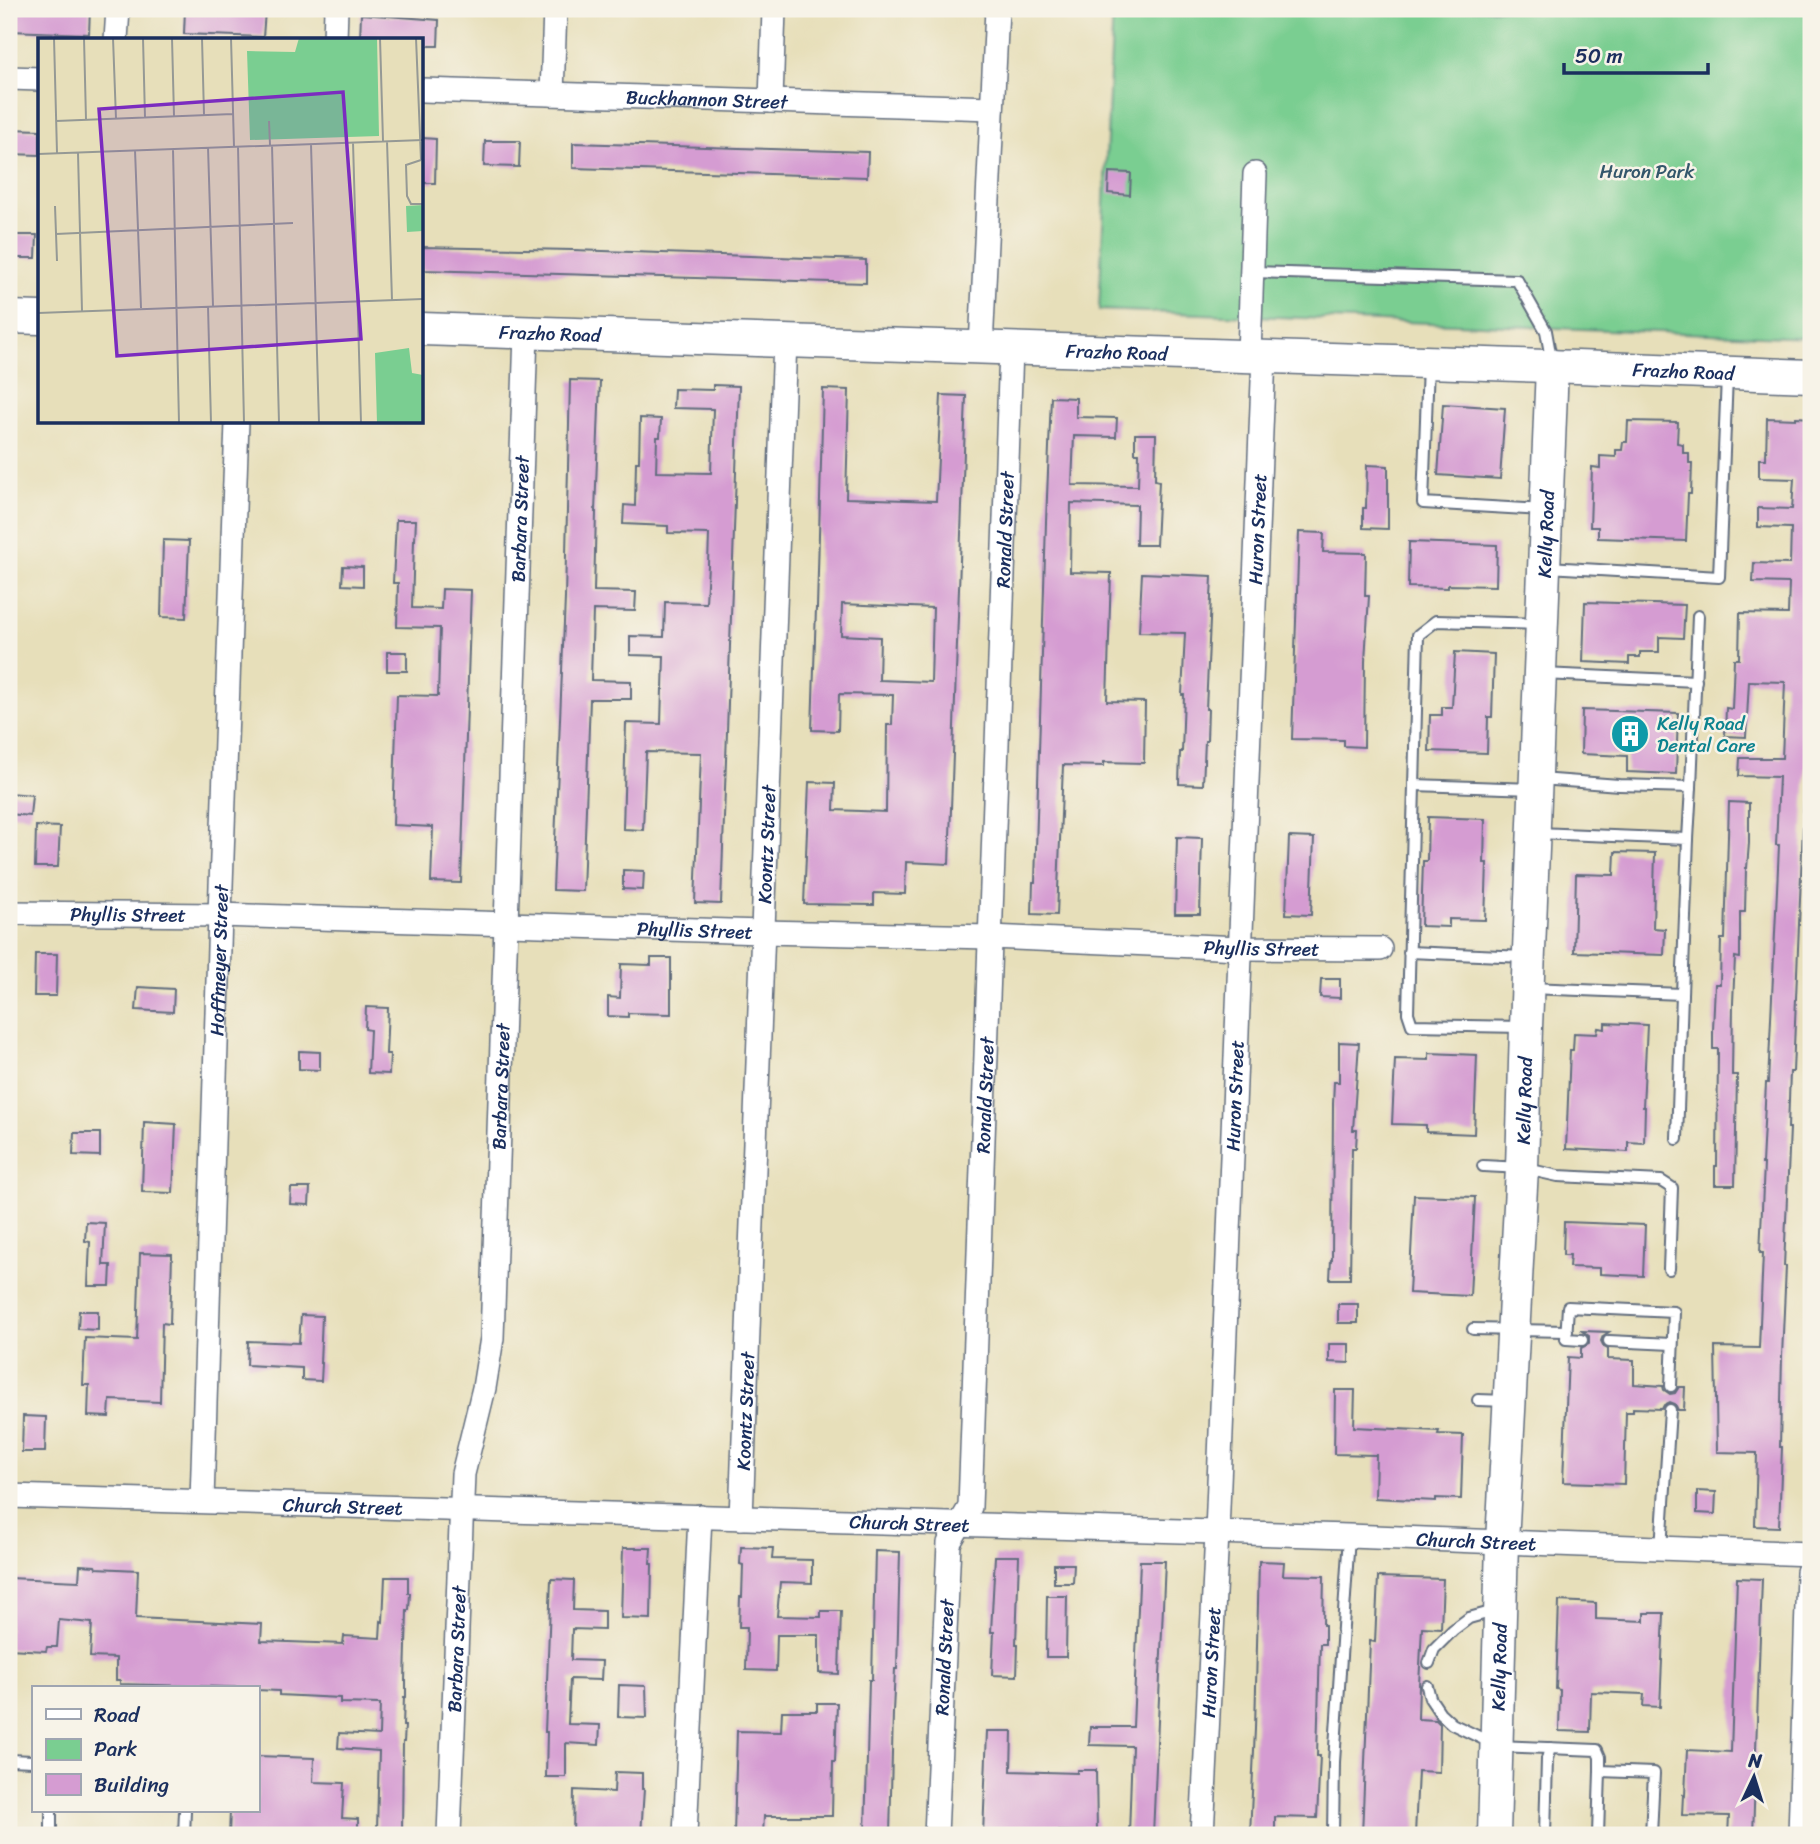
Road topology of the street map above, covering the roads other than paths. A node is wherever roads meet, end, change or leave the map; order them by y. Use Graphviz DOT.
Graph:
graph roads {
  1 [pos="118,9"];
  2 [pos="337,9"];
  3 [pos="555,9"];
  4 [pos="775,9"];
  5 [pos="997,9"];
  6 [pos="116,38"];
  7 [pos="335,38"];
  8 [pos="9,78"];
  9 [pos="38,79"];
  10 [pos="424,90"];
  11 [pos="552,94"];
  12 [pos="771,101"];
  13 [pos="992,108"];
  14 [pos="1255,174"];
  15 [pos="1251,272"];
  16 [pos="9,317"];
  17 [pos="38,318"];
  18 [pos="424,329"];
  19 [pos="526,333"];
  20 [pos="785,340"];
  21 [pos="996,349"];
  22 [pos="1256,356"];
  23 [pos="1428,362"];
  24 [pos="1552,366"];
  25 [pos="1727,373"];
  26 [pos="1811,376"];
  27 [pos="236,424"];
  28 [pos="1547,510"];
  29 [pos="1544,567"];
  30 [pos="1698,615"];
  31 [pos="1542,624"];
  32 [pos="1540,674"];
  33 [pos="1696,681"];
  34 [pos="1536,784"];
  35 [pos="1414,785"];
  36 [pos="1691,787"];
  37 [pos="1534,832"];
  38 [pos="1689,839"];
  39 [pos="9,913"];
  40 [pos="220,915"];
  41 [pos="505,924"];
  42 [pos="762,932"];
  43 [pos="990,937"];
  44 [pos="1240,948"];
  45 [pos="1380,949"];
  46 [pos="1409,952"];
  47 [pos="1529,957"];
  48 [pos="1528,988"];
  49 [pos="1682,994"];
  50 [pos="1526,1027"];
  51 [pos="1677,1139"];
  52 [pos="1483,1166"];
  53 [pos="1522,1168"];
  54 [pos="1669,1269"];
  55 [pos="1473,1329"];
  56 [pos="1514,1331"];
  57 [pos="1567,1331"];
  58 [pos="1582,1340"];
  59 [pos="1609,1341"];
  60 [pos="1672,1344"];
  61 [pos="1671,1386"];
  62 [pos="1478,1400"];
  63 [pos="1510,1402"];
  64 [pos="1670,1409"];
  65 [pos="9,1496"];
  66 [pos="202,1501"];
  67 [pos="461,1508"];
  68 [pos="701,1516"];
  69 [pos="741,1518"];
  70 [pos="960,1525"];
  71 [pos="1217,1533"];
  72 [pos="1349,1536"];
  73 [pos="1502,1542"];
  74 [pos="1661,1549"];
  75 [pos="1811,1554"];
  76 [pos="1811,1566"];
  77 [pos="1501,1609"];
  78 [pos="1429,1663"];
  79 [pos="1427,1686"];
  80 [pos="1498,1746"];
  81 [pos="1550,1748"];
  82 [pos="9,1760"];
  83 [pos="32,1761"];
  84 [pos="1600,1770"];
  85 [pos="51,1812"];
  86 [pos="185,1812"];
  87 [pos="51,1835"];
  88 [pos="184,1835"];
  89 [pos="449,1835"];
  90 [pos="685,1835"];
  91 [pos="936,1835"];
  92 [pos="1202,1835"];
  93 [pos="1333,1835"];
  94 [pos="1494,1835"];
  95 [pos="1545,1835"];
  96 [pos="1598,1835"];
  97 [pos="1651,1835"];
  98 [pos="1800,1835"];
  1 -- 6 [label="street"];
  2 -- 7 [label="street"];
  3 -- 11 [label="street"];
  4 -- 12 [label="street"];
  5 -- 13 [label="street, Ronald Street"];
  8 -- 9 [label="street"];
  10 -- 11 [label="street, Buckhannon Street"];
  11 -- 12 [label="street, Buckhannon Street"];
  12 -- 13 [label="street, Buckhannon Street"];
  13 -- 21 [label="street, Ronald Street"];
  14 -- 15 [label="street, Huron Street"];
  15 -- 22 [label="street, Huron Street"];
  15 -- 24 [label="lane"];
  16 -- 17 [label="street"];
  18 -- 19 [label="street, Frazho Road"];
  19 -- 20 [label="street, Frazho Road"];
  19 -- 41 [label="street, Barbara Street"];
  20 -- 21 [label="street, Frazho Road"];
  20 -- 42 [label="street, Koontz Street"];
  21 -- 22 [label="street, Frazho Road"];
  21 -- 43 [label="street, Ronald Street"];
  22 -- 23 [label="street, Frazho Road"];
  22 -- 44 [label="street, Huron Street"];
  23 -- 24 [label="street, Frazho Road"];
  23 -- 28 [label="lane"];
  24 -- 25 [label="street, Frazho Road"];
  24 -- 28 [label="street, Kelly Road"];
  25 -- 26 [label="street, Frazho Road"];
  25 -- 29 [label="lane"];
  27 -- 40 [label="street, Hoffmeyer Street"];
  28 -- 29 [label="street, Kelly Road"];
  29 -- 31 [label="street, Kelly Road"];
  30 -- 33 [label="lane"];
  31 -- 32 [label="street, Kelly Road"];
  31 -- 35 [label="lane"];
  32 -- 33 [label="lane"];
  32 -- 34 [label="street, Kelly Road"];
  33 -- 36 [label="lane"];
  34 -- 35 [label="lane"];
  34 -- 36 [label="lane"];
  34 -- 37 [label="street, Kelly Road"];
  35 -- 46 [label="lane"];
  36 -- 38 [label="lane"];
  37 -- 38 [label="lane"];
  37 -- 47 [label="street, Kelly Road"];
  38 -- 49 [label="lane"];
  39 -- 40 [label="street, Phyllis Street"];
  40 -- 41 [label="street, Phyllis Street"];
  40 -- 66 [label="street, Hoffmeyer Street"];
  41 -- 42 [label="street, Phyllis Street"];
  41 -- 67 [label="street, Barbara Street"];
  42 -- 43 [label="street, Phyllis Street"];
  42 -- 69 [label="street, Koontz Street"];
  43 -- 44 [label="street, Phyllis Street"];
  43 -- 70 [label="street, Ronald Street"];
  44 -- 45 [label="street, Phyllis Street"];
  44 -- 71 [label="street, Huron Street"];
  46 -- 47 [label="lane"];
  46 -- 50 [label="lane"];
  47 -- 48 [label="street, Kelly Road"];
  48 -- 49 [label="lane"];
  48 -- 50 [label="street, Kelly Road"];
  49 -- 51 [label="lane"];
  50 -- 53 [label="street, Kelly Road"];
  52 -- 53 [label="lane"];
  53 -- 54 [label="lane"];
  53 -- 56 [label="street, Kelly Road"];
  55 -- 56 [label="lane"];
  56 -- 57 [label="lane"];
  56 -- 63 [label="street, Kelly Road"];
  57 -- 58 [label="lane"];
  57 -- 60 [label="lane"];
  59 -- 60 [label="lane"];
  60 -- 61 [label="lane"];
  62 -- 63 [label="lane"];
  63 -- 73 [label="street, Kelly Road"];
  64 -- 74 [label="lane"];
  65 -- 66 [label="street, Church Street"];
  66 -- 67 [label="street, Church Street"];
  67 -- 68 [label="street, Church Street"];
  67 -- 89 [label="street, Barbara Street"];
  68 -- 69 [label="street, Church Street"];
  68 -- 90 [label="street"];
  69 -- 70 [label="street, Church Street"];
  70 -- 71 [label="street, Church Street"];
  70 -- 91 [label="street, Ronald Street"];
  71 -- 72 [label="street, Church Street"];
  71 -- 92 [label="street, Huron Street"];
  72 -- 73 [label="street, Church Street"];
  72 -- 93 [label="lane"];
  73 -- 74 [label="street, Church Street"];
  73 -- 77 [label="street, Kelly Road"];
  74 -- 75 [label="street, Church Street"];
  76 -- 98 [label="street"];
  77 -- 78 [label="lane"];
  77 -- 80 [label="street, Kelly Road"];
  79 -- 80 [label="lane"];
  80 -- 81 [label="lane"];
  80 -- 94 [label="street, Kelly Road"];
  81 -- 84 [label="lane"];
  81 -- 95 [label="lane"];
  82 -- 83 [label="lane"];
  84 -- 96 [label="lane"];
  84 -- 97 [label="lane"];
  85 -- 87 [label="lane"];
  86 -- 88 [label="lane"];
}
